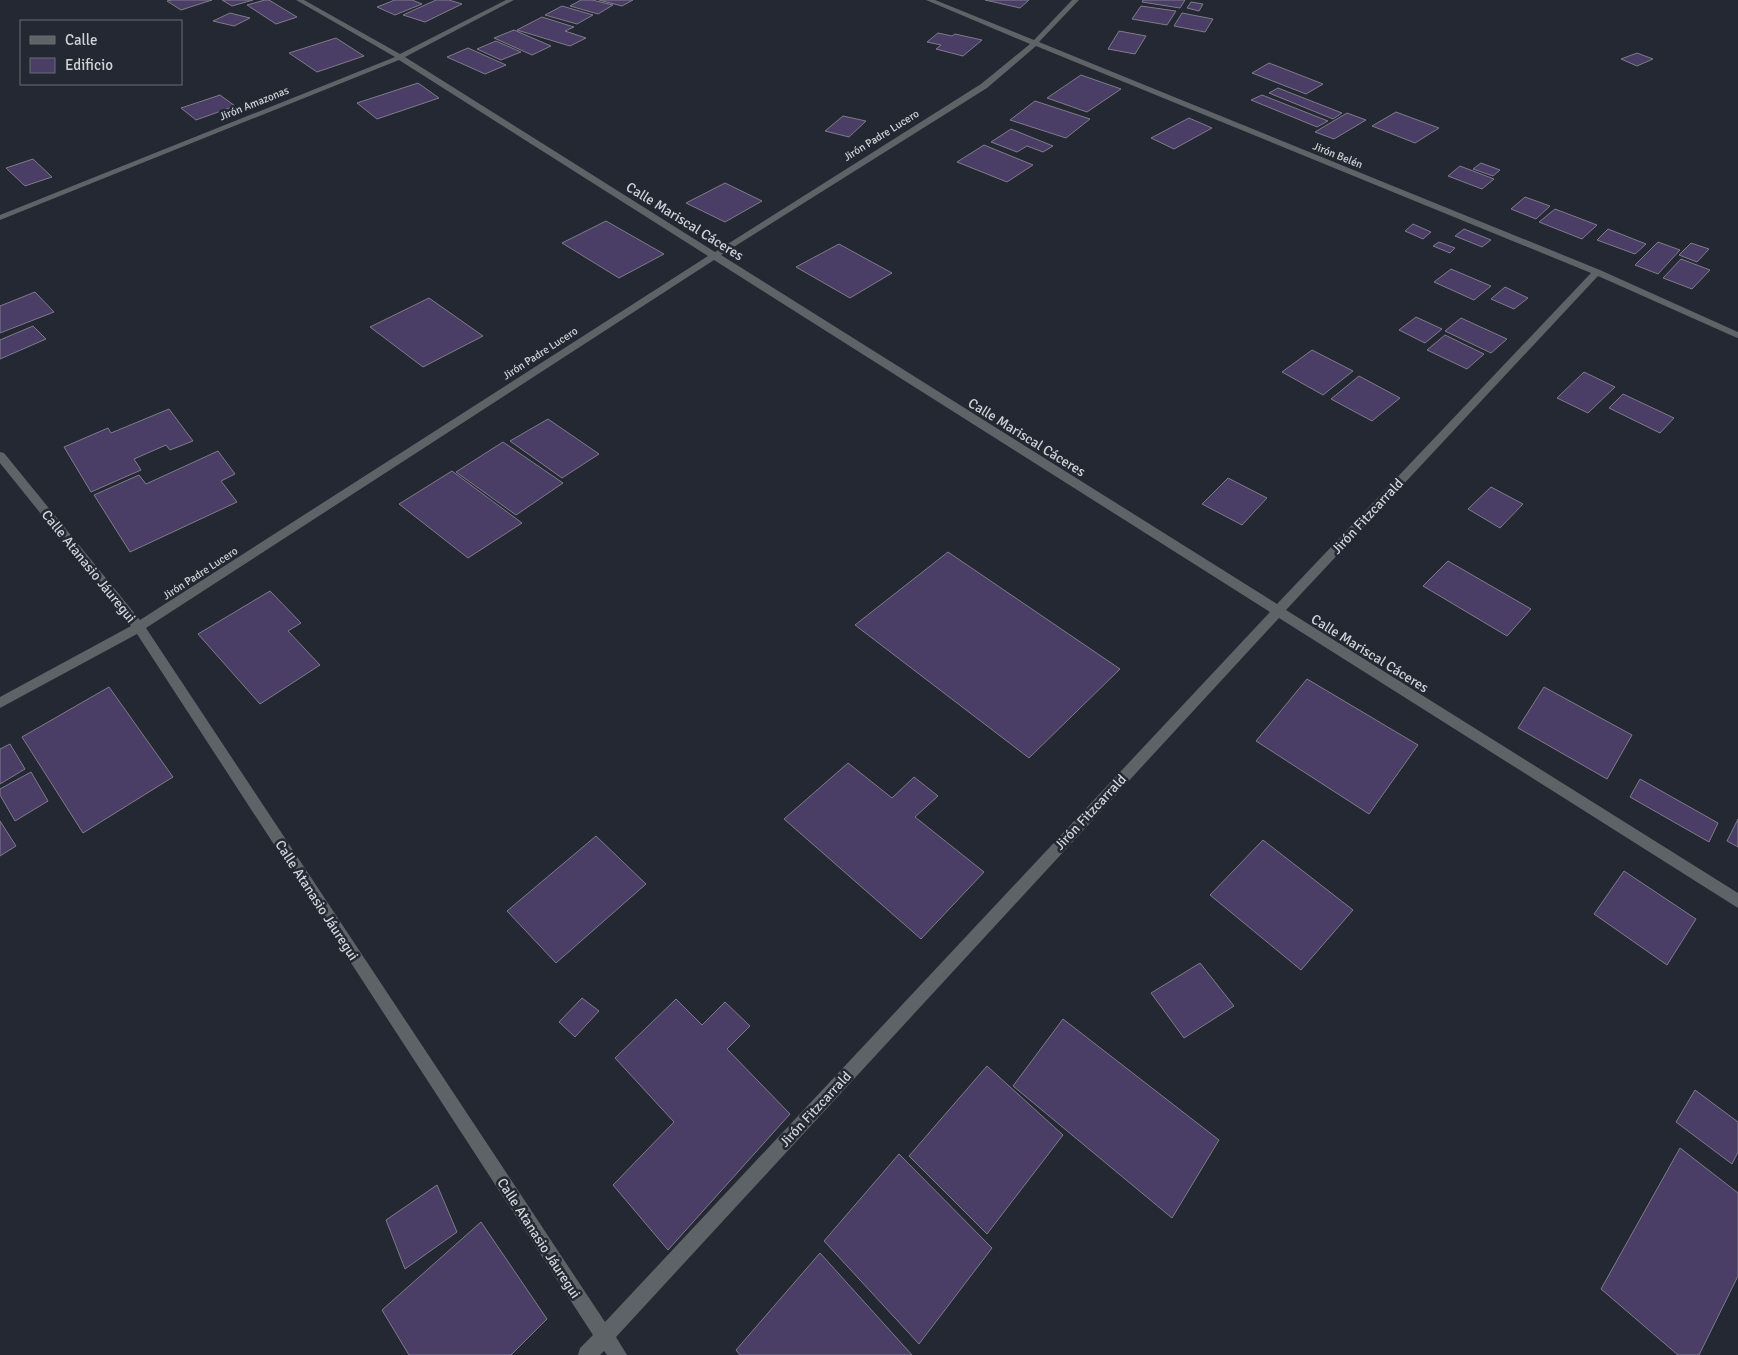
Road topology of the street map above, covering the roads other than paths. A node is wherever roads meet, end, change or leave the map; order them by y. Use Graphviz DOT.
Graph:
graph roads {
  1 [pos="299,0"];
  2 [pos="511,0"];
  3 [pos="929,0"];
  4 [pos="1076,0"];
  5 [pos="1034,44"];
  6 [pos="400,57"];
  7 [pos="0,218"];
  8 [pos="714,256"];
  9 [pos="1597,272"];
  10 [pos="1738,334"];
  11 [pos="0,456"];
  12 [pos="1278,611"];
  13 [pos="139,627"];
  14 [pos="0,703"];
  15 [pos="1738,901"];
  16 [pos="604,1336"];
  17 [pos="587,1355"];
  18 [pos="618,1355"];
  1 -- 6 [label="street, Calle Mariscal Cáceres"];
  2 -- 6 [label="street, Jirón Amazonas"];
  3 -- 5 [label="street, Jirón Belén"];
  4 -- 5 [label="street, Jirón Padre Lucero"];
  5 -- 8 [label="street, Jirón Padre Lucero"];
  5 -- 9 [label="street, Jirón Belén"];
  6 -- 7 [label="street, Jirón Amazonas"];
  6 -- 8 [label="street, Calle Mariscal Cáceres"];
  8 -- 12 [label="street, Calle Mariscal Cáceres"];
  8 -- 13 [label="street, Jirón Padre Lucero"];
  9 -- 10 [label="street, Jirón Belén"];
  9 -- 12 [label="street, Jirón Fitzcarrald"];
  11 -- 13 [label="street, Calle Atanasio Jáuregui"];
  12 -- 15 [label="street, Calle Mariscal Cáceres"];
  12 -- 16 [label="street, Jirón Fitzcarrald"];
  13 -- 14 [label="street, Jirón Padre Lucero"];
  13 -- 16 [label="street, Calle Atanasio Jáuregui"];
  16 -- 17 [label="street, Jirón Fitzcarrald"];
  16 -- 18 [label="street, Calle Atanasio Jáuregui"];
}
